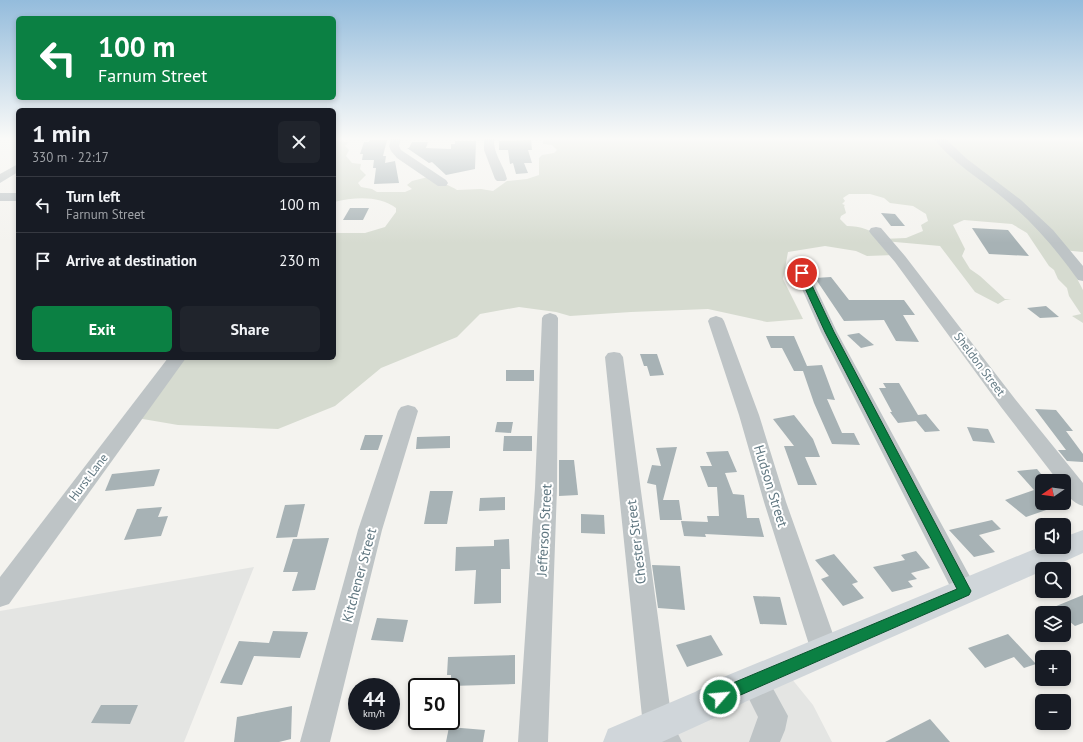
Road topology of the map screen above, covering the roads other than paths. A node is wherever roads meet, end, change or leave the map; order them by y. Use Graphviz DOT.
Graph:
graph roads {
  1 [pos="428,174"];
  2 [pos="499,174"];
  3 [pos="980,174"];
  4 [pos="500,179"];
  5 [pos="442,183"];
  6 [pos="0,197"];
  7 [pos="16,197"];
  8 [pos="876,231"];
  9 [pos="802,273"];
  10 [pos="1083,277"];
  11 [pos="550,318"];
  12 [pos="716,321"];
  13 [pos="614,357"];
  14 [pos="176,360"];
  15 [pos="408,411"];
  16 [pos="1083,498"];
  17 [pos="1083,542"];
  18 [pos="965,591"];
  19 [pos="0,596"];
  20 [pos="826,651"];
  21 [pos="754,681"];
  22 [pos="663,734"];
  23 [pos="315,742"];
  24 [pos="533,742"];
  25 [pos="621,742"];
  26 [pos="764,742"];
  1 -- 5 [label="street"];
  2 -- 4 [label="street"];
  3 -- 10 [label="street"];
  6 -- 7 [label="street"];
  8 -- 16 [label="street, Sheldon Street"];
  9 -- 18 [label="street"];
  11 -- 24 [label="street, Jefferson Street"];
  12 -- 20 [label="street, Hudson Street"];
  13 -- 22 [label="street, Chester Street"];
  14 -- 19 [label="street, Hurst Lane"];
  15 -- 23 [label="street, Kitchener Street"];
  17 -- 18 [label="main road"];
  18 -- 20 [label="main road"];
  20 -- 21 [label="main road"];
  21 -- 22 [label="main road"];
  21 -- 26 [label="street"];
  22 -- 25 [label="main road"];
}
